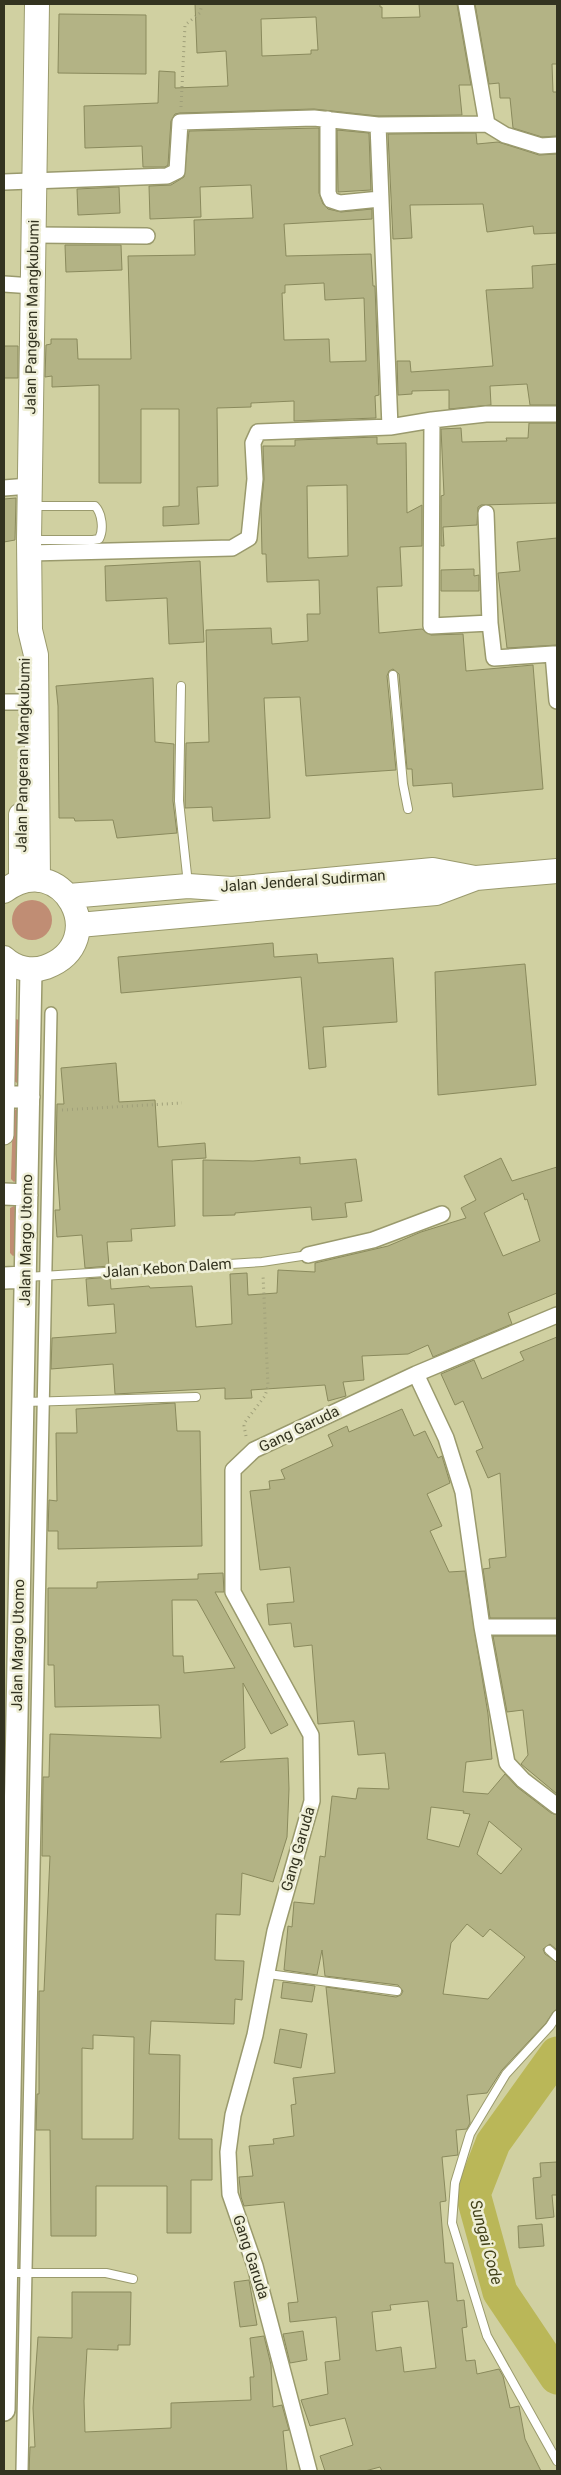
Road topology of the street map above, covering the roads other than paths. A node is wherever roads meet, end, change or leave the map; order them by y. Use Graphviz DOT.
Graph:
graph roads {
  1 [pos="37,4"];
  2 [pos="466,4"];
  3 [pos="328,119"];
  4 [pos="487,124"];
  5 [pos="378,125"];
  6 [pos="557,145"];
  7 [pos="4,182"];
  8 [pos="34,182"];
  9 [pos="380,200"];
  10 [pos="34,234"];
  11 [pos="147,236"];
  12 [pos="4,284"];
  13 [pos="33,286"];
  14 [pos="557,414"];
  15 [pos="432,420"];
  16 [pos="390,427"];
  17 [pos="4,488"];
  18 [pos="29,496"];
  19 [pos="486,513"];
  20 [pos="29,547"];
  21 [pos="490,623"];
  22 [pos="30,630"];
  23 [pos="555,654"];
  24 [pos="393,675"];
  25 [pos="181,686"];
  26 [pos="557,701"];
  27 [pos="13,702"];
  28 [pos="408,810"];
  29 [pos="557,871"];
  30 [pos="21,884"];
  31 [pos="188,886"];
  32 [pos="296,895"];
  33 [pos="69,896"];
  34 [pos="78,925"];
  35 [pos="5,960"];
  36 [pos="31,970"];
  37 [pos="51,1013"];
  38 [pos="4,1097"];
  39 [pos="29,1097"];
  40 [pos="4,1134"];
  41 [pos="4,1194"];
  42 [pos="27,1194"];
  43 [pos="442,1214"];
  44 [pos="308,1255"];
  45 [pos="35,1277"];
  46 [pos="4,1278"];
  47 [pos="557,1315"];
  48 [pos="416,1374"];
  49 [pos="23,1393"];
  50 [pos="196,1397"];
  51 [pos="12,1479"];
  52 [pos="12,1578"];
  53 [pos="482,1627"];
  54 [pos="557,1627"];
  55 [pos="10,1758"];
  56 [pos="557,1806"];
  57 [pos="9,1898"];
  58 [pos="549,1950"];
  59 [pos="557,1957"];
  60 [pos="268,1974"];
  61 [pos="397,1991"];
  62 [pos="8,1992"];
  63 [pos="557,2015"];
  64 [pos="7,2084"];
  65 [pos="6,2177"];
  66 [pos="12,2272"];
  67 [pos="133,2279"];
  68 [pos="4,2360"];
  69 [pos="4,2410"];
  70 [pos="557,2461"];
  71 [pos="22,2471"];
  72 [pos="309,2471"];
  1 -- 8 [label="main road, Jalan Pangeran Mangkubumi"];
  2 -- 4 [label="street"];
  3 -- 5 [label="street"];
  3 -- 8 [label="street"];
  3 -- 9 [label="street"];
  4 -- 5 [label="street"];
  4 -- 6 [label="street"];
  5 -- 9 [label="street"];
  7 -- 8 [label="street"];
  8 -- 10 [label="main road, Jalan Pangeran Mangkubumi"];
  9 -- 16 [label="street"];
  10 -- 11 [label="street"];
  10 -- 13 [label="main road, Jalan Pangeran Mangkubumi"];
  12 -- 13 [label="street"];
  13 -- 18 [label="main road, Jalan Pangeran Mangkubumi"];
  14 -- 15 [label="street"];
  15 -- 16 [label="street"];
  15 -- 21 [label="street"];
  16 -- 20 [label="street"];
  17 -- 18 [label="street"];
  18 -- 20 [label="main road, Jalan Pangeran Mangkubumi"];
  18 -- 20 [label="lane"];
  19 -- 21 [label="street"];
  20 -- 22 [label="main road, Jalan Pangeran Mangkubumi"];
  21 -- 23 [label="street"];
  22 -- 27 [label="main road, Jalan Pangeran Mangkubumi"];
  22 -- 30 [label="main road, Jalan Pangeran Mangkubumi"];
  23 -- 26 [label="street"];
  24 -- 28 [label="lane"];
  25 -- 31 [label="lane"];
  27 -- 30 [label="main road, Jalan Pangeran Mangkubumi"];
  29 -- 32 [label="main road, Jalan Jenderal Sudirman"];
  30 -- 33 [label="main road"];
  31 -- 32 [label="main road, Jalan Jenderal Sudirman"];
  31 -- 33 [label="main road, Jalan Jenderal Sudirman"];
  32 -- 34 [label="main road, Jalan Jenderal Sudirman"];
  33 -- 34 [label="main road"];
  34 -- 36 [label="main road"];
  35 -- 36 [label="main road"];
  35 -- 38 [label="street"];
  36 -- 39 [label="main road, Jalan Margo Utomo"];
  37 -- 45 [label="street"];
  38 -- 39 [label="main road"];
  38 -- 40 [label="street"];
  39 -- 42 [label="main road, Jalan Margo Utomo"];
  41 -- 42 [label="main road"];
  42 -- 45 [label="main road, Jalan Margo Utomo"];
  43 -- 44 [label="street"];
  44 -- 45 [label="lane, Jalan Kebon Dalem"];
  45 -- 46 [label="main road"];
  45 -- 49 [label="main road, Jalan Margo Utomo"];
  47 -- 48 [label="street, Gang Garuda"];
  48 -- 53 [label="street"];
  48 -- 60 [label="street, Gang Garuda"];
  49 -- 50 [label="lane"];
  49 -- 51 [label="main road, Jalan Margo Utomo"];
  49 -- 66 [label="street"];
  51 -- 52 [label="main road, Jalan Margo Utomo"];
  52 -- 55 [label="main road, Jalan Margo Utomo"];
  53 -- 54 [label="street"];
  53 -- 56 [label="street"];
  55 -- 57 [label="main road, Jalan Margo Utomo"];
  57 -- 62 [label="main road, Jalan Margo Utomo"];
  58 -- 59 [label="lane"];
  60 -- 61 [label="lane"];
  60 -- 72 [label="street, Gang Garuda"];
  62 -- 64 [label="main road, Jalan Margo Utomo"];
  63 -- 70 [label="lane"];
  64 -- 65 [label="main road, Jalan Margo Utomo"];
  65 -- 66 [label="main road, Jalan Margo Utomo"];
  66 -- 67 [label="lane"];
  66 -- 68 [label="main road, Jalan Margo Utomo"];
  66 -- 71 [label="street"];
  68 -- 69 [label="main road, Jalan Margo Utomo"];
}
